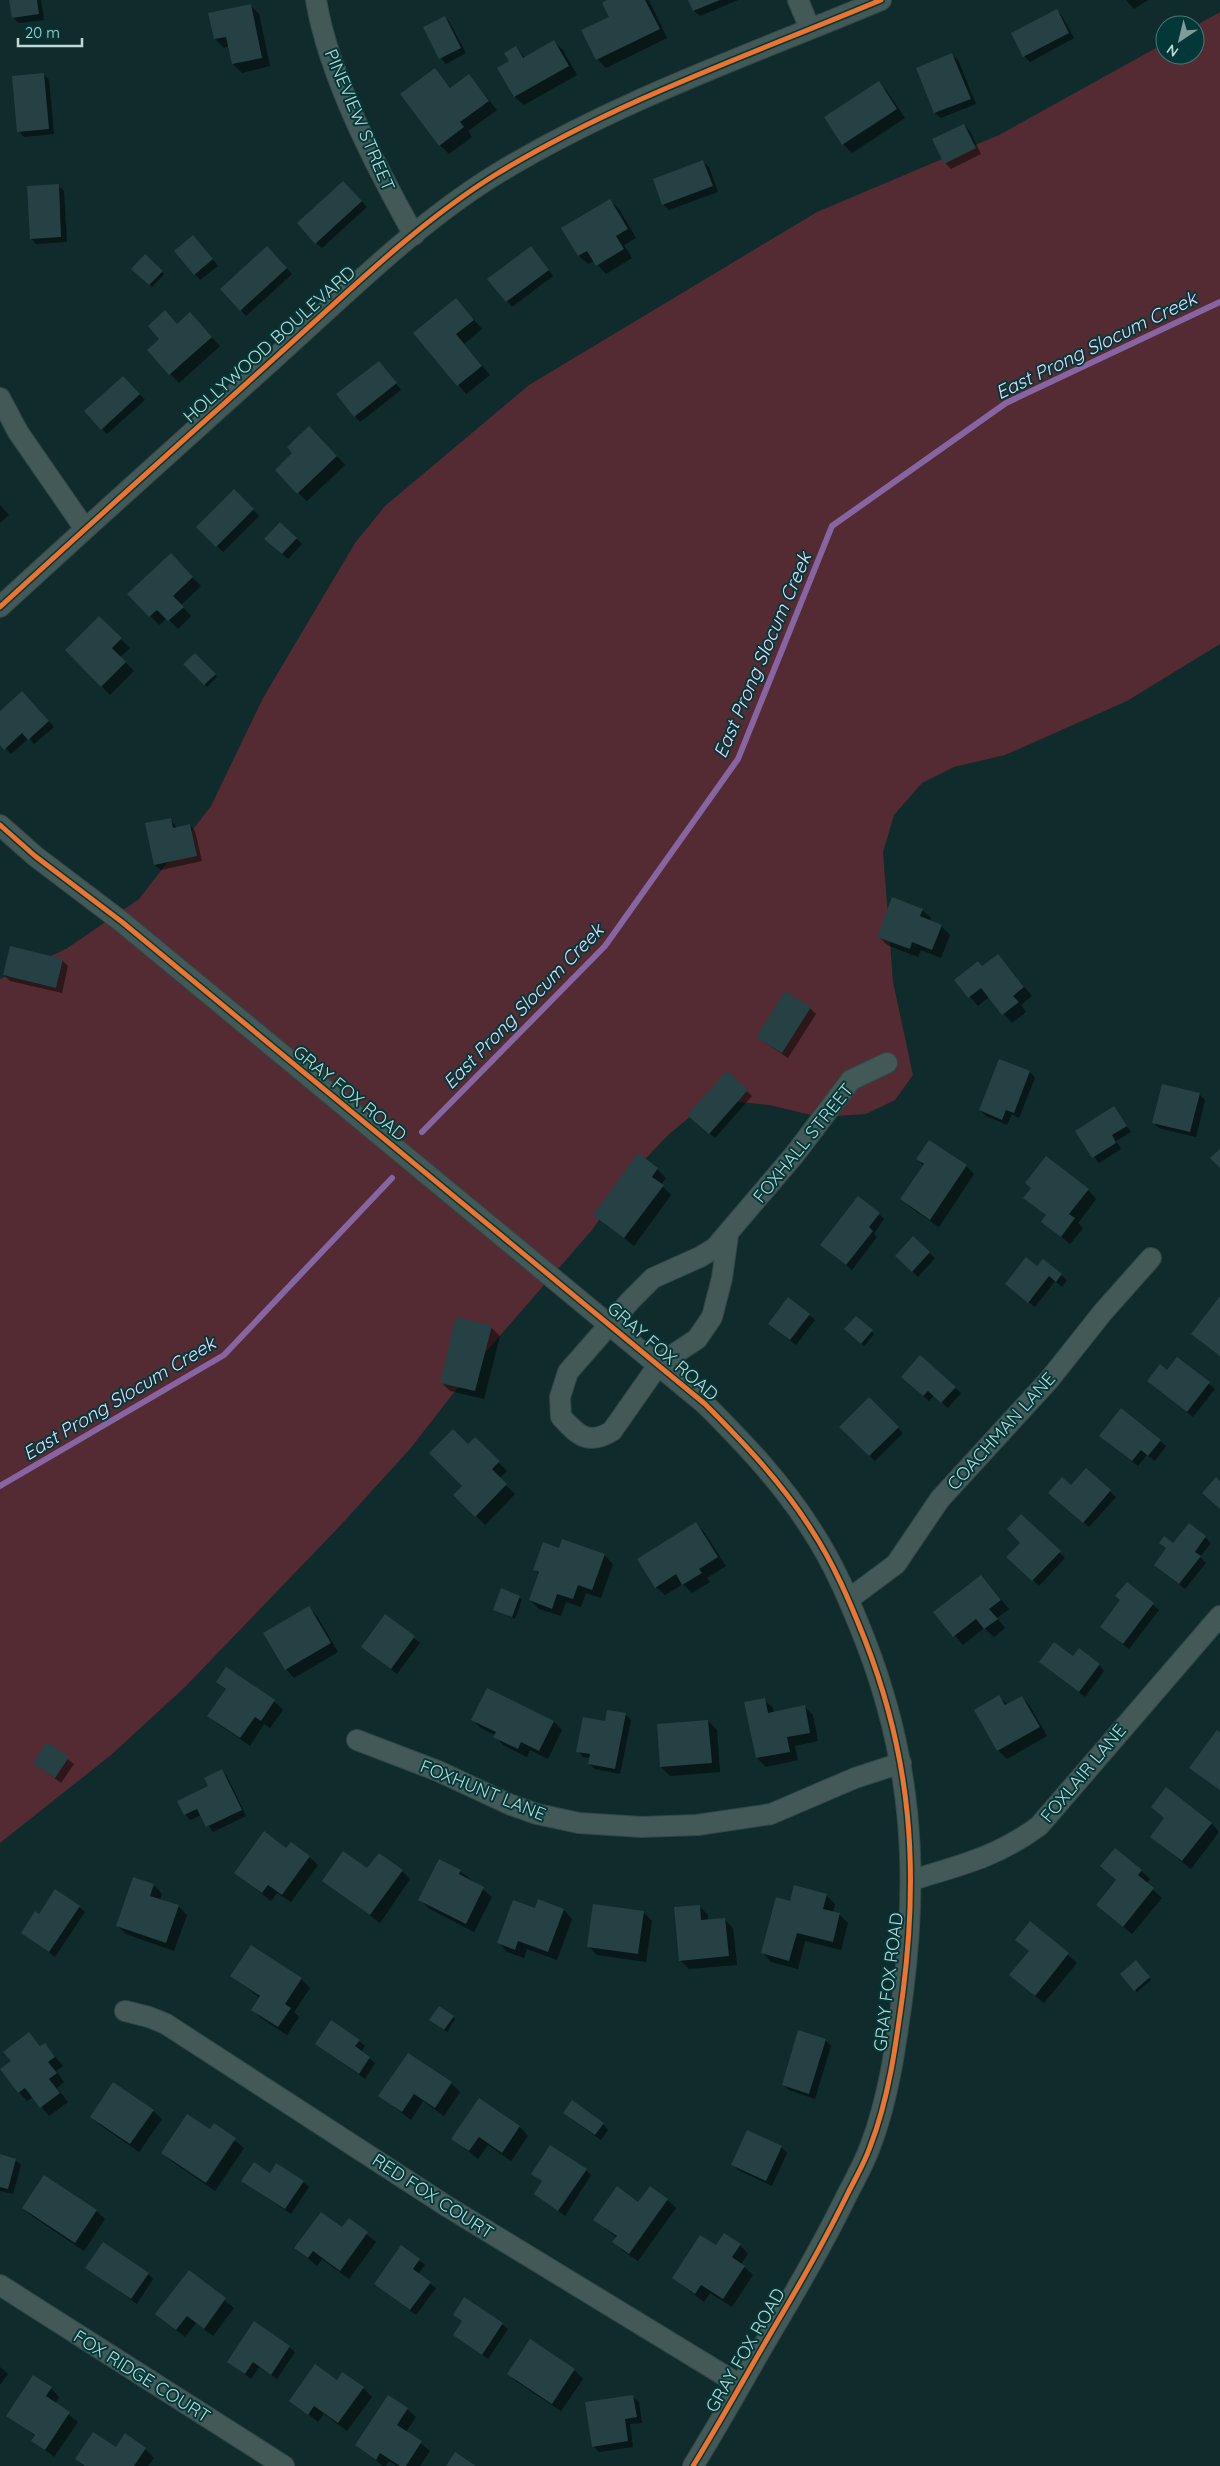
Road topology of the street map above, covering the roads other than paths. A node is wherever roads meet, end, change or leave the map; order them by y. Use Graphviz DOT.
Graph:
graph roads {
  1 [pos="316,0"];
  2 [pos="798,0"];
  3 [pos="880,0"];
  4 [pos="810,29"];
  5 [pos="414,235"];
  6 [pos="0,398"];
  7 [pos="85,529"];
  8 [pos="0,607"];
  9 [pos="0,825"];
  10 [pos="887,1063"];
  11 [pos="728,1235"];
  12 [pos="1151,1258"];
  13 [pos="610,1324"];
  14 [pos="659,1364"];
  15 [pos="849,1599"];
  16 [pos="1220,1616"];
  17 [pos="357,1740"];
  18 [pos="901,1763"];
  19 [pos="912,1880"];
  20 [pos="125,2011"];
  21 [pos="0,2285"];
  22 [pos="740,2384"];
  23 [pos="284,2466"];
  24 [pos="693,2466"];
  1 -- 5 [label="street, PINEVIEW STREET"];
  2 -- 4 [label="street"];
  3 -- 4 [label="street, HOLLYWOOD BOULEVARD"];
  4 -- 5 [label="street, HOLLYWOOD BOULEVARD"];
  5 -- 7 [label="street, HOLLYWOOD BOULEVARD"];
  6 -- 7 [label="street"];
  7 -- 8 [label="street, HOLLYWOOD BOULEVARD"];
  9 -- 13 [label="street, GRAY FOX ROAD"];
  10 -- 11 [label="street, FOXHALL STREET"];
  11 -- 13 [label="street, FOXHALL STREET"];
  11 -- 14 [label="street, FOXHALL STREET"];
  12 -- 15 [label="street, COACHMAN LANE"];
  13 -- 14 [label="street, GRAY FOX ROAD"];
  13 -- 14 [label="street, FOXHALL STREET"];
  14 -- 15 [label="street, GRAY FOX ROAD"];
  15 -- 18 [label="street, GRAY FOX ROAD"];
  16 -- 19 [label="street, FOXLAIR LANE"];
  17 -- 18 [label="street, FOXHUNT LANE"];
  18 -- 19 [label="street, GRAY FOX ROAD"];
  19 -- 22 [label="street, GRAY FOX ROAD"];
  20 -- 22 [label="street, RED FOX COURT"];
  21 -- 23 [label="street, FOX RIDGE COURT"];
  22 -- 24 [label="street, GRAY FOX ROAD"];
}
